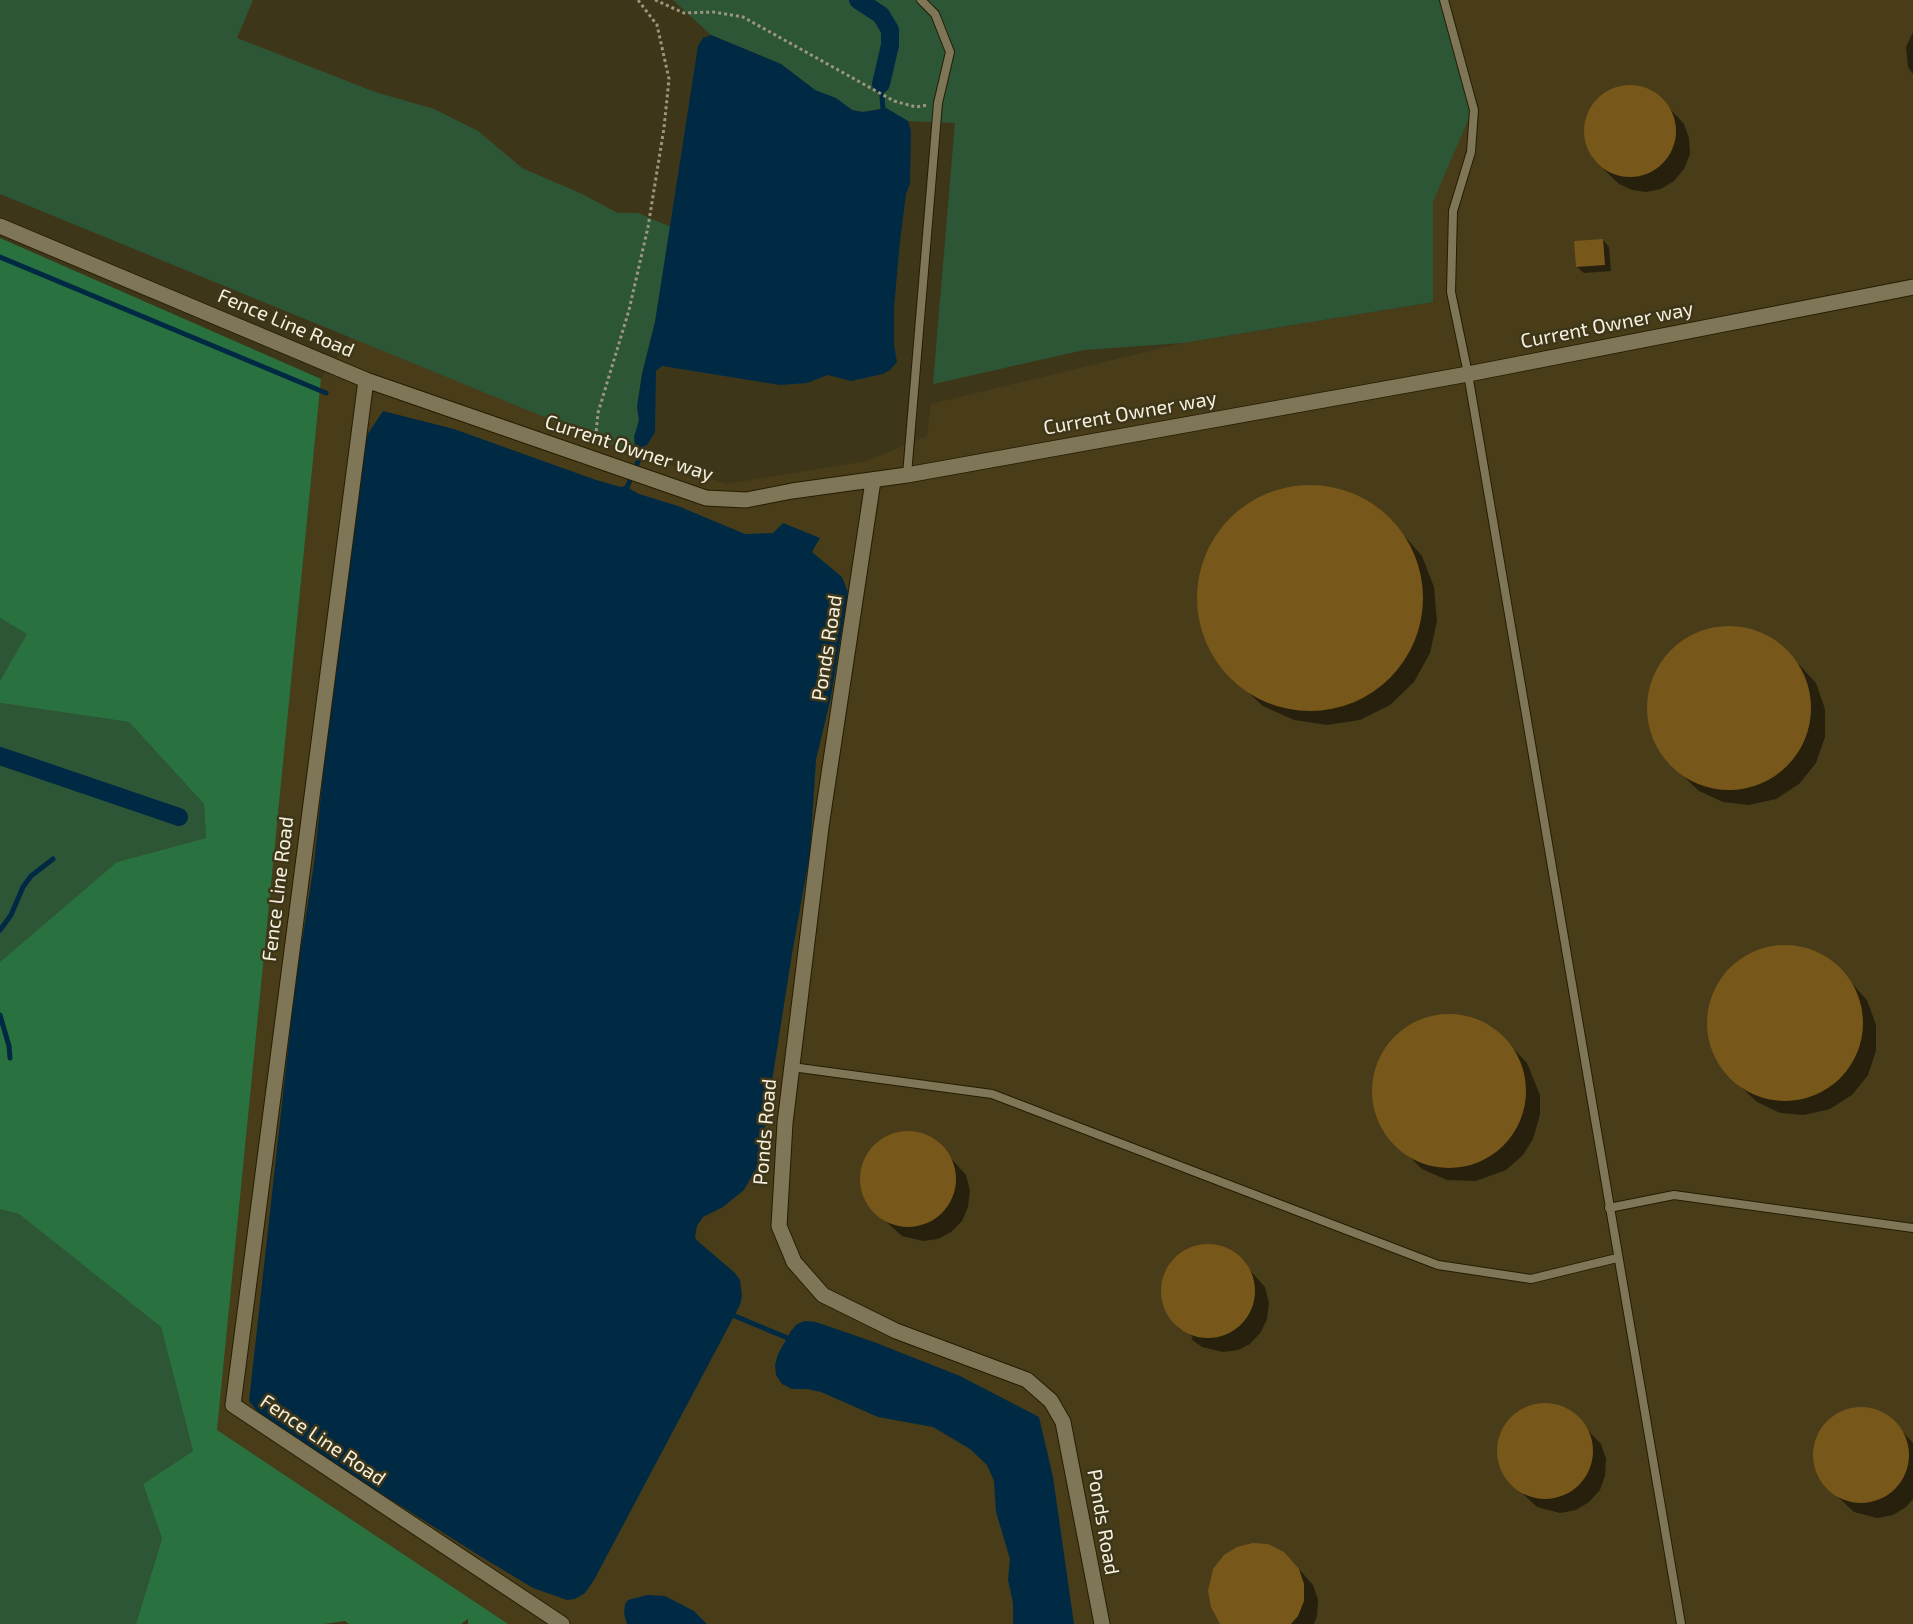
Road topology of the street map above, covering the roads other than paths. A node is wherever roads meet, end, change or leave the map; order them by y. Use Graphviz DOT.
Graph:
graph roads {
  1 [pos="921,0"];
  2 [pos="1444,0"];
  3 [pos="0,226"];
  4 [pos="1913,287"];
  5 [pos="1468,374"];
  6 [pos="366,380"];
  7 [pos="907,475"];
  8 [pos="873,481"];
  9 [pos="792,1067"];
  10 [pos="1609,1208"];
  11 [pos="1913,1228"];
  12 [pos="1617,1258"];
  13 [pos="562,1624"];
  14 [pos="1102,1624"];
  15 [pos="1681,1624"];
  1 -- 7 [label="lane"];
  2 -- 5 [label="lane"];
  3 -- 6 [label="street, Fence Line Road"];
  4 -- 5 [label="street, Current Owner way"];
  5 -- 7 [label="street, Current Owner way"];
  5 -- 10 [label="lane"];
  6 -- 8 [label="street, Current Owner way"];
  6 -- 13 [label="street, Fence Line Road"];
  7 -- 8 [label="street, Current Owner way"];
  8 -- 9 [label="street, Ponds Road"];
  9 -- 12 [label="lane"];
  9 -- 14 [label="street, Ponds Road"];
  10 -- 11 [label="lane"];
  10 -- 12 [label="lane"];
  12 -- 15 [label="lane"];
}
